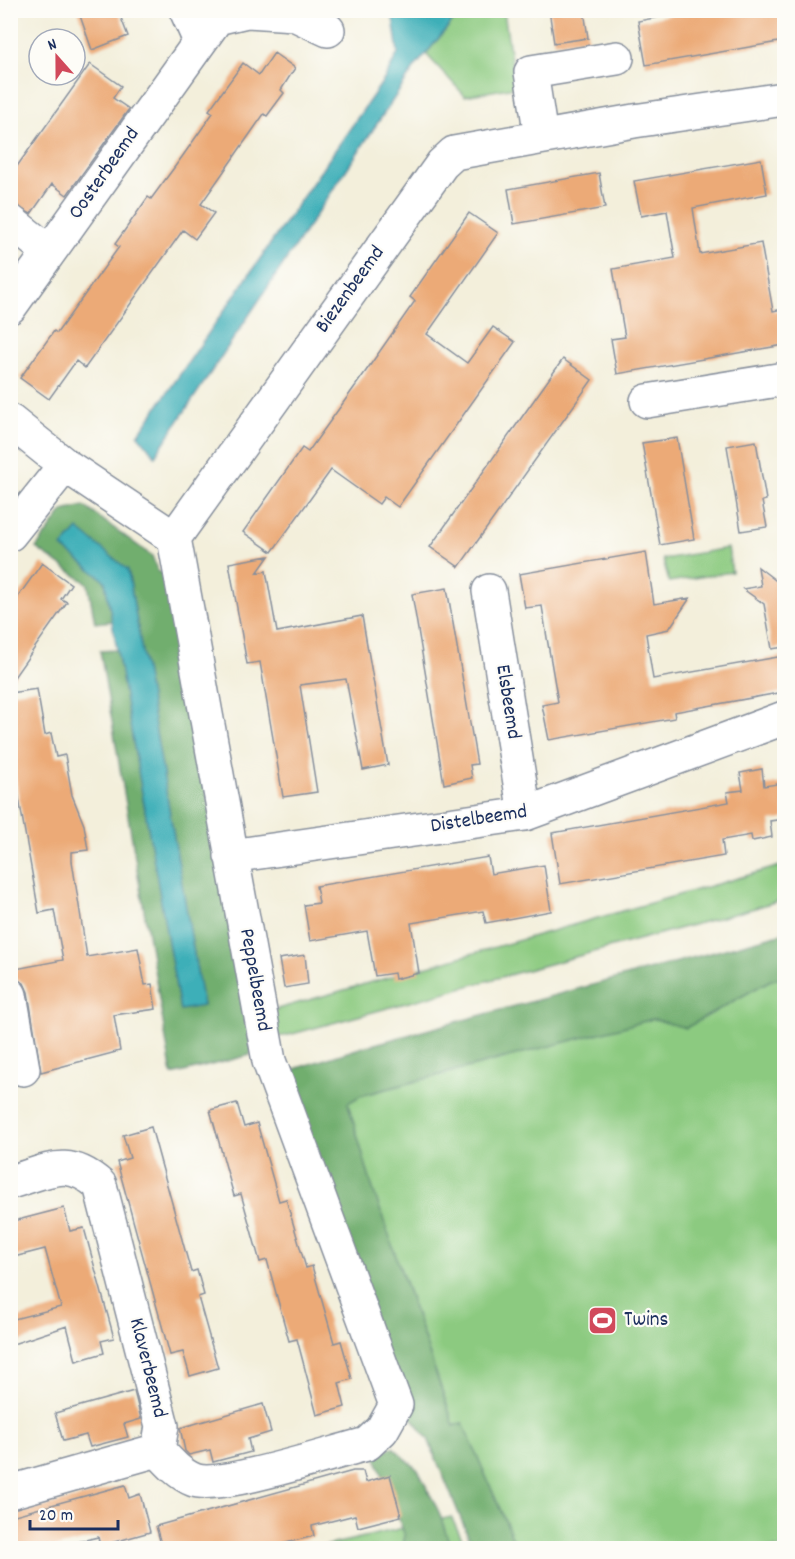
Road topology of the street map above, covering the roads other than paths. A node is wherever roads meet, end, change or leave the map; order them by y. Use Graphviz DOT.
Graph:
graph roads {
  1 [pos="186,10"];
  2 [pos="328,30"];
  3 [pos="200,41"];
  4 [pos="617,58"];
  5 [pos="783,105"];
  6 [pos="541,137"];
  7 [pos="10,221"];
  8 [pos="49,252"];
  9 [pos="10,307"];
  10 [pos="784,379"];
  11 [pos="647,401"];
  12 [pos="10,421"];
  13 [pos="65,465"];
  14 [pos="10,534"];
  15 [pos="174,538"];
  16 [pos="489,591"];
  17 [pos="784,718"];
  18 [pos="525,814"];
  19 [pos="231,856"];
  20 [pos="10,995"];
  21 [pos="24,1070"];
  22 [pos="10,1182"];
  23 [pos="396,1405"];
  24 [pos="158,1450"];
  25 [pos="10,1492"];
  1 -- 3 [label="street"];
  2 -- 3 [label="street, Oosterbeemd"];
  3 -- 8 [label="street, Oosterbeemd"];
  4 -- 6 [label="street"];
  5 -- 6 [label="street, Biezenbeemd"];
  6 -- 15 [label="street, Biezenbeemd"];
  7 -- 8 [label="street"];
  8 -- 9 [label="street, Oosterbeemd"];
  10 -- 11 [label="street"];
  12 -- 13 [label="street"];
  13 -- 14 [label="street"];
  13 -- 15 [label="street"];
  15 -- 19 [label="street, Peppelbeemd"];
  16 -- 18 [label="street, Elsbeemd"];
  17 -- 18 [label="street, Distelbeemd"];
  18 -- 19 [label="street, Distelbeemd"];
  19 -- 23 [label="street, Peppelbeemd"];
  20 -- 21 [label="street"];
  22 -- 24 [label="street, Klaverbeemd"];
  23 -- 24 [label="street, Klaverbeemd"];
  24 -- 25 [label="street"];
}
